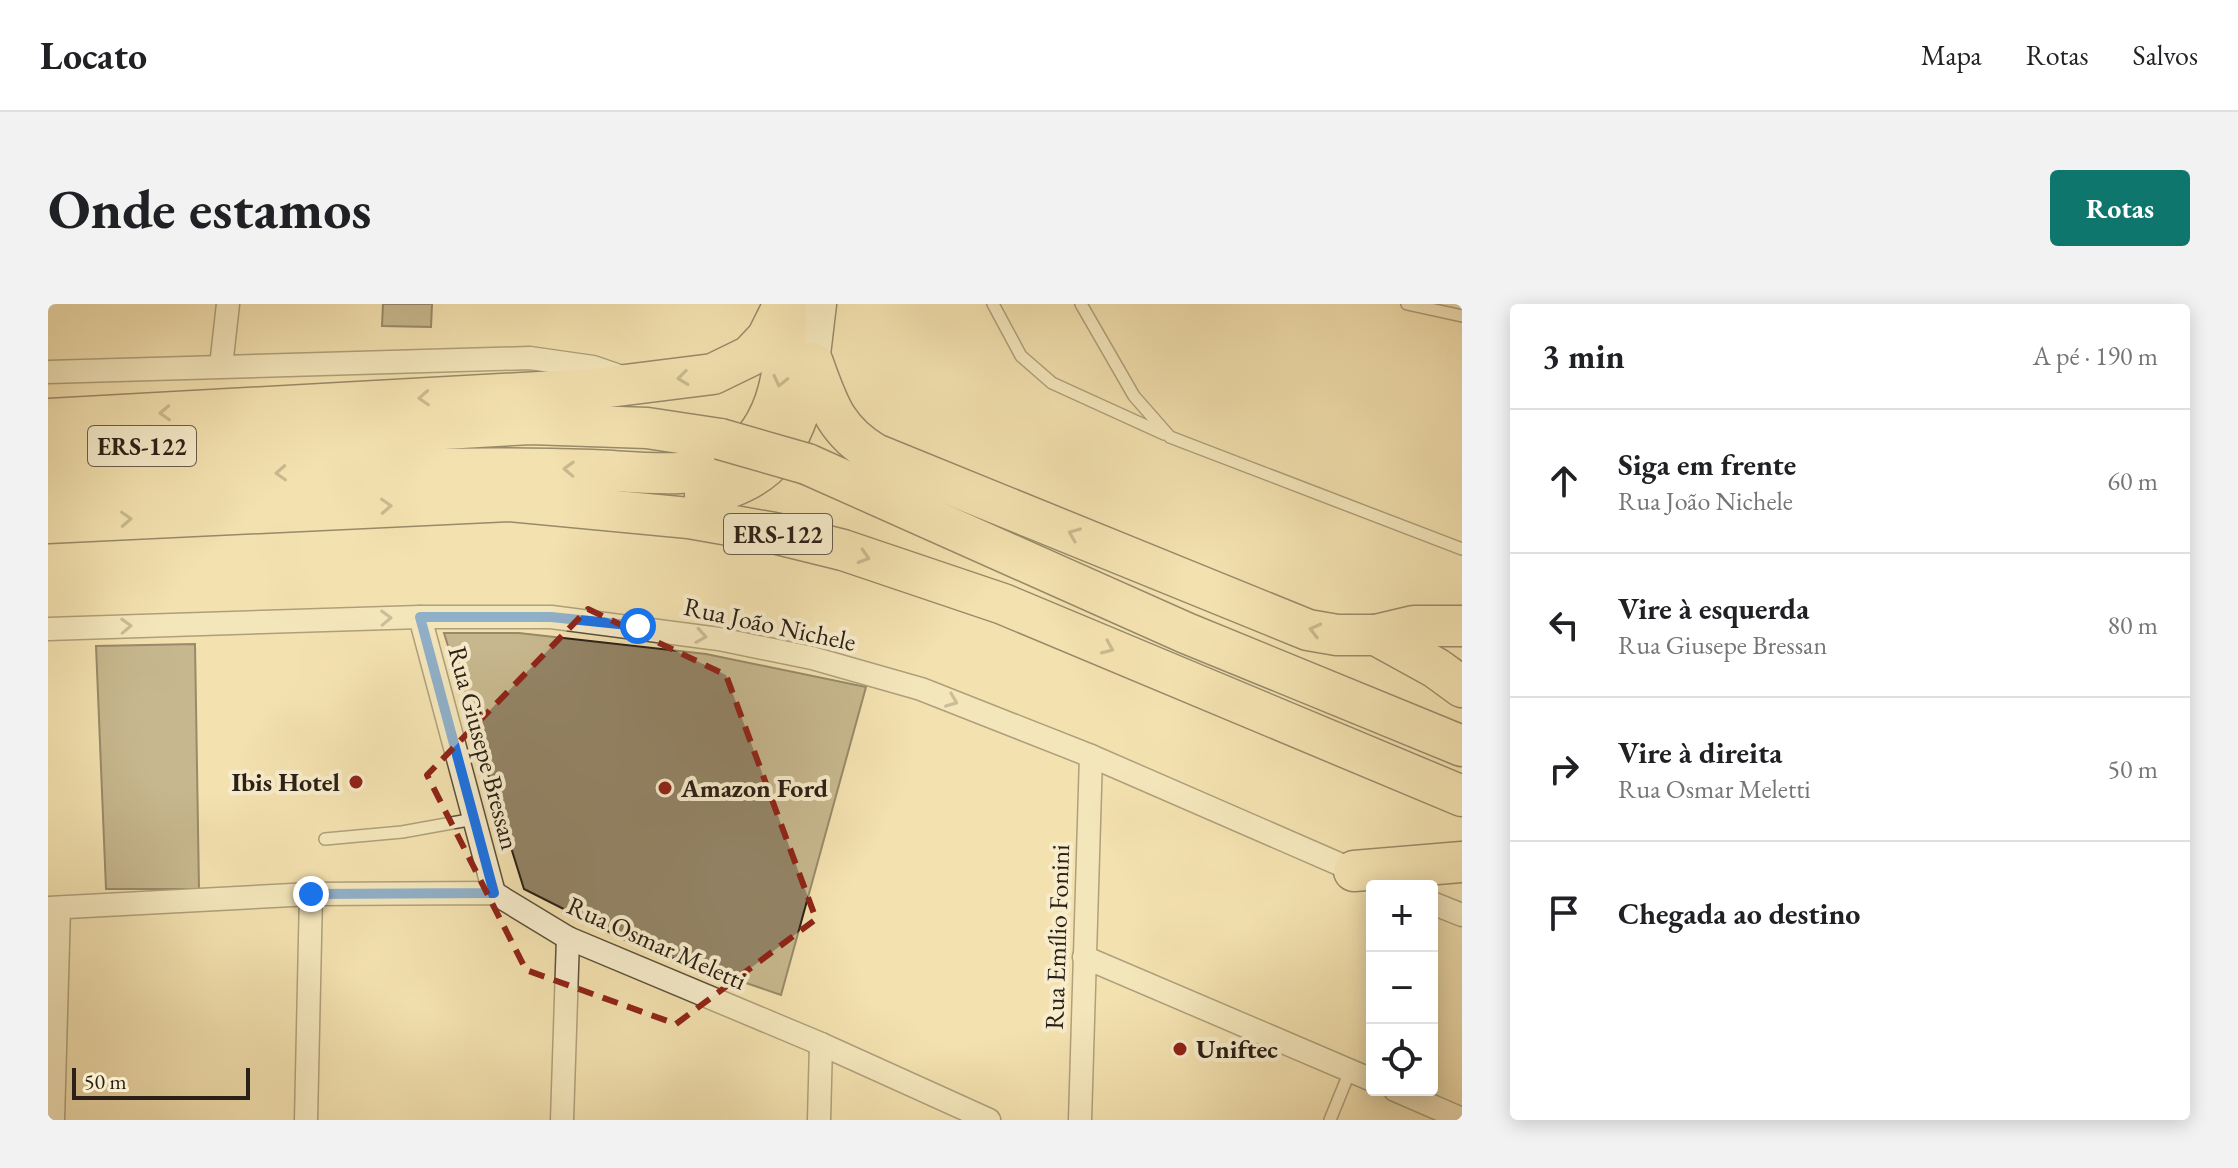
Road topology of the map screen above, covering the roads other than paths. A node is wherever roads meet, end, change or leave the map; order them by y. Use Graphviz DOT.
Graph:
graph roads {
  1 [pos="228,304"];
  2 [pos="785,304"];
  3 [pos="820,304"];
  4 [pos="993,304"];
  5 [pos="1081,304"];
  6 [pos="1407,304"];
  7 [pos="1462,316"];
  8 [pos="813,363"];
  9 [pos="221,366"];
  10 [pos="48,372"];
  11 [pos="637,382"];
  12 [pos="48,419"];
  13 [pos="1170,437"];
  14 [pos="48,452"];
  15 [pos="48,486"];
  16 [pos="509,501"];
  17 [pos="48,523"];
  18 [pos="1462,549"];
  19 [pos="420,617"];
  20 [pos="1462,626"];
  21 [pos="48,629"];
  22 [pos="1376,635"];
  23 [pos="1462,687"];
  24 [pos="1462,746"];
  25 [pos="1091,756"];
  26 [pos="1462,796"];
  27 [pos="474,819"];
  28 [pos="325,839"];
  29 [pos="1462,862"];
  30 [pos="1354,871"];
  31 [pos="1376,880"];
  32 [pos="494,893"];
  33 [pos="311,894"];
  34 [pos="1438,905"];
  35 [pos="54,908"];
  36 [pos="1462,915"];
  37 [pos="568,938"];
  38 [pos="1084,957"];
  39 [pos="821,1044"];
  40 [pos="1350,1071"];
  41 [pos="1366,1078"];
  42 [pos="1409,1096"];
  43 [pos="1462,1119"];
  44 [pos="53,1120"];
  45 [pos="306,1120"];
  46 [pos="562,1120"];
  47 [pos="819,1120"];
  48 [pos="989,1120"];
  49 [pos="1080,1120"];
  50 [pos="1330,1120"];
  1 -- 9 [label="street"];
  2 -- 11 [label="highway, one-way"];
  2 -- 15 [label="highway, one-way"];
  3 -- 8 [label="main road"];
  4 -- 13 [label="lane"];
  5 -- 13 [label="lane"];
  6 -- 7 [label="lane"];
  8 -- 16 [label="highway"];
  22 -- 8 [label="highway, one-way"];
  9 -- 10 [label="street"];
  9 -- 11 [label="street"];
  11 -- 12 [label="highway, one-way"];
  13 -- 18 [label="lane"];
  14 -- 24 [label="highway, ERS-122, bridge"];
  17 -- 16 [label="highway, ERS-122, one-way"];
  16 -- 26 [label="highway, ERS-122, one-way"];
  21 -- 19 [label="street, Rua João Nichele, one-way"];
  19 -- 25 [label="street, Rua João Nichele, one-way"];
  19 -- 27 [label="street, Rua Giusepe Bressan"];
  20 -- 22 [label="highway"];
  22 -- 23 [label="highway"];
  25 -- 30 [label="street, Rua João Nichele"];
  25 -- 38 [label="street, Rua Emílio Fonini"];
  27 -- 28 [label="lane"];
  27 -- 32 [label="street, Rua Giusepe Bressan"];
  29 -- 30 [label="highway"];
  30 -- 31 [label="street, Rua João Nichele"];
  32 -- 33 [label="street"];
  32 -- 37 [label="street, Rua Osmar Meletti"];
  33 -- 35 [label="street"];
  33 -- 45 [label="street"];
  34 -- 36 [label="street"];
  35 -- 44 [label="street"];
  37 -- 39 [label="street, Rua Osmar Meletti"];
  37 -- 46 [label="street"];
  38 -- 40 [label="street"];
  38 -- 49 [label="street, Rua Emílio Fonini"];
  39 -- 47 [label="street"];
  39 -- 48 [label="street, Rua Osmar Meletti"];
  40 -- 41 [label="street"];
  40 -- 50 [label="lane"];
  42 -- 43 [label="street"];
}
